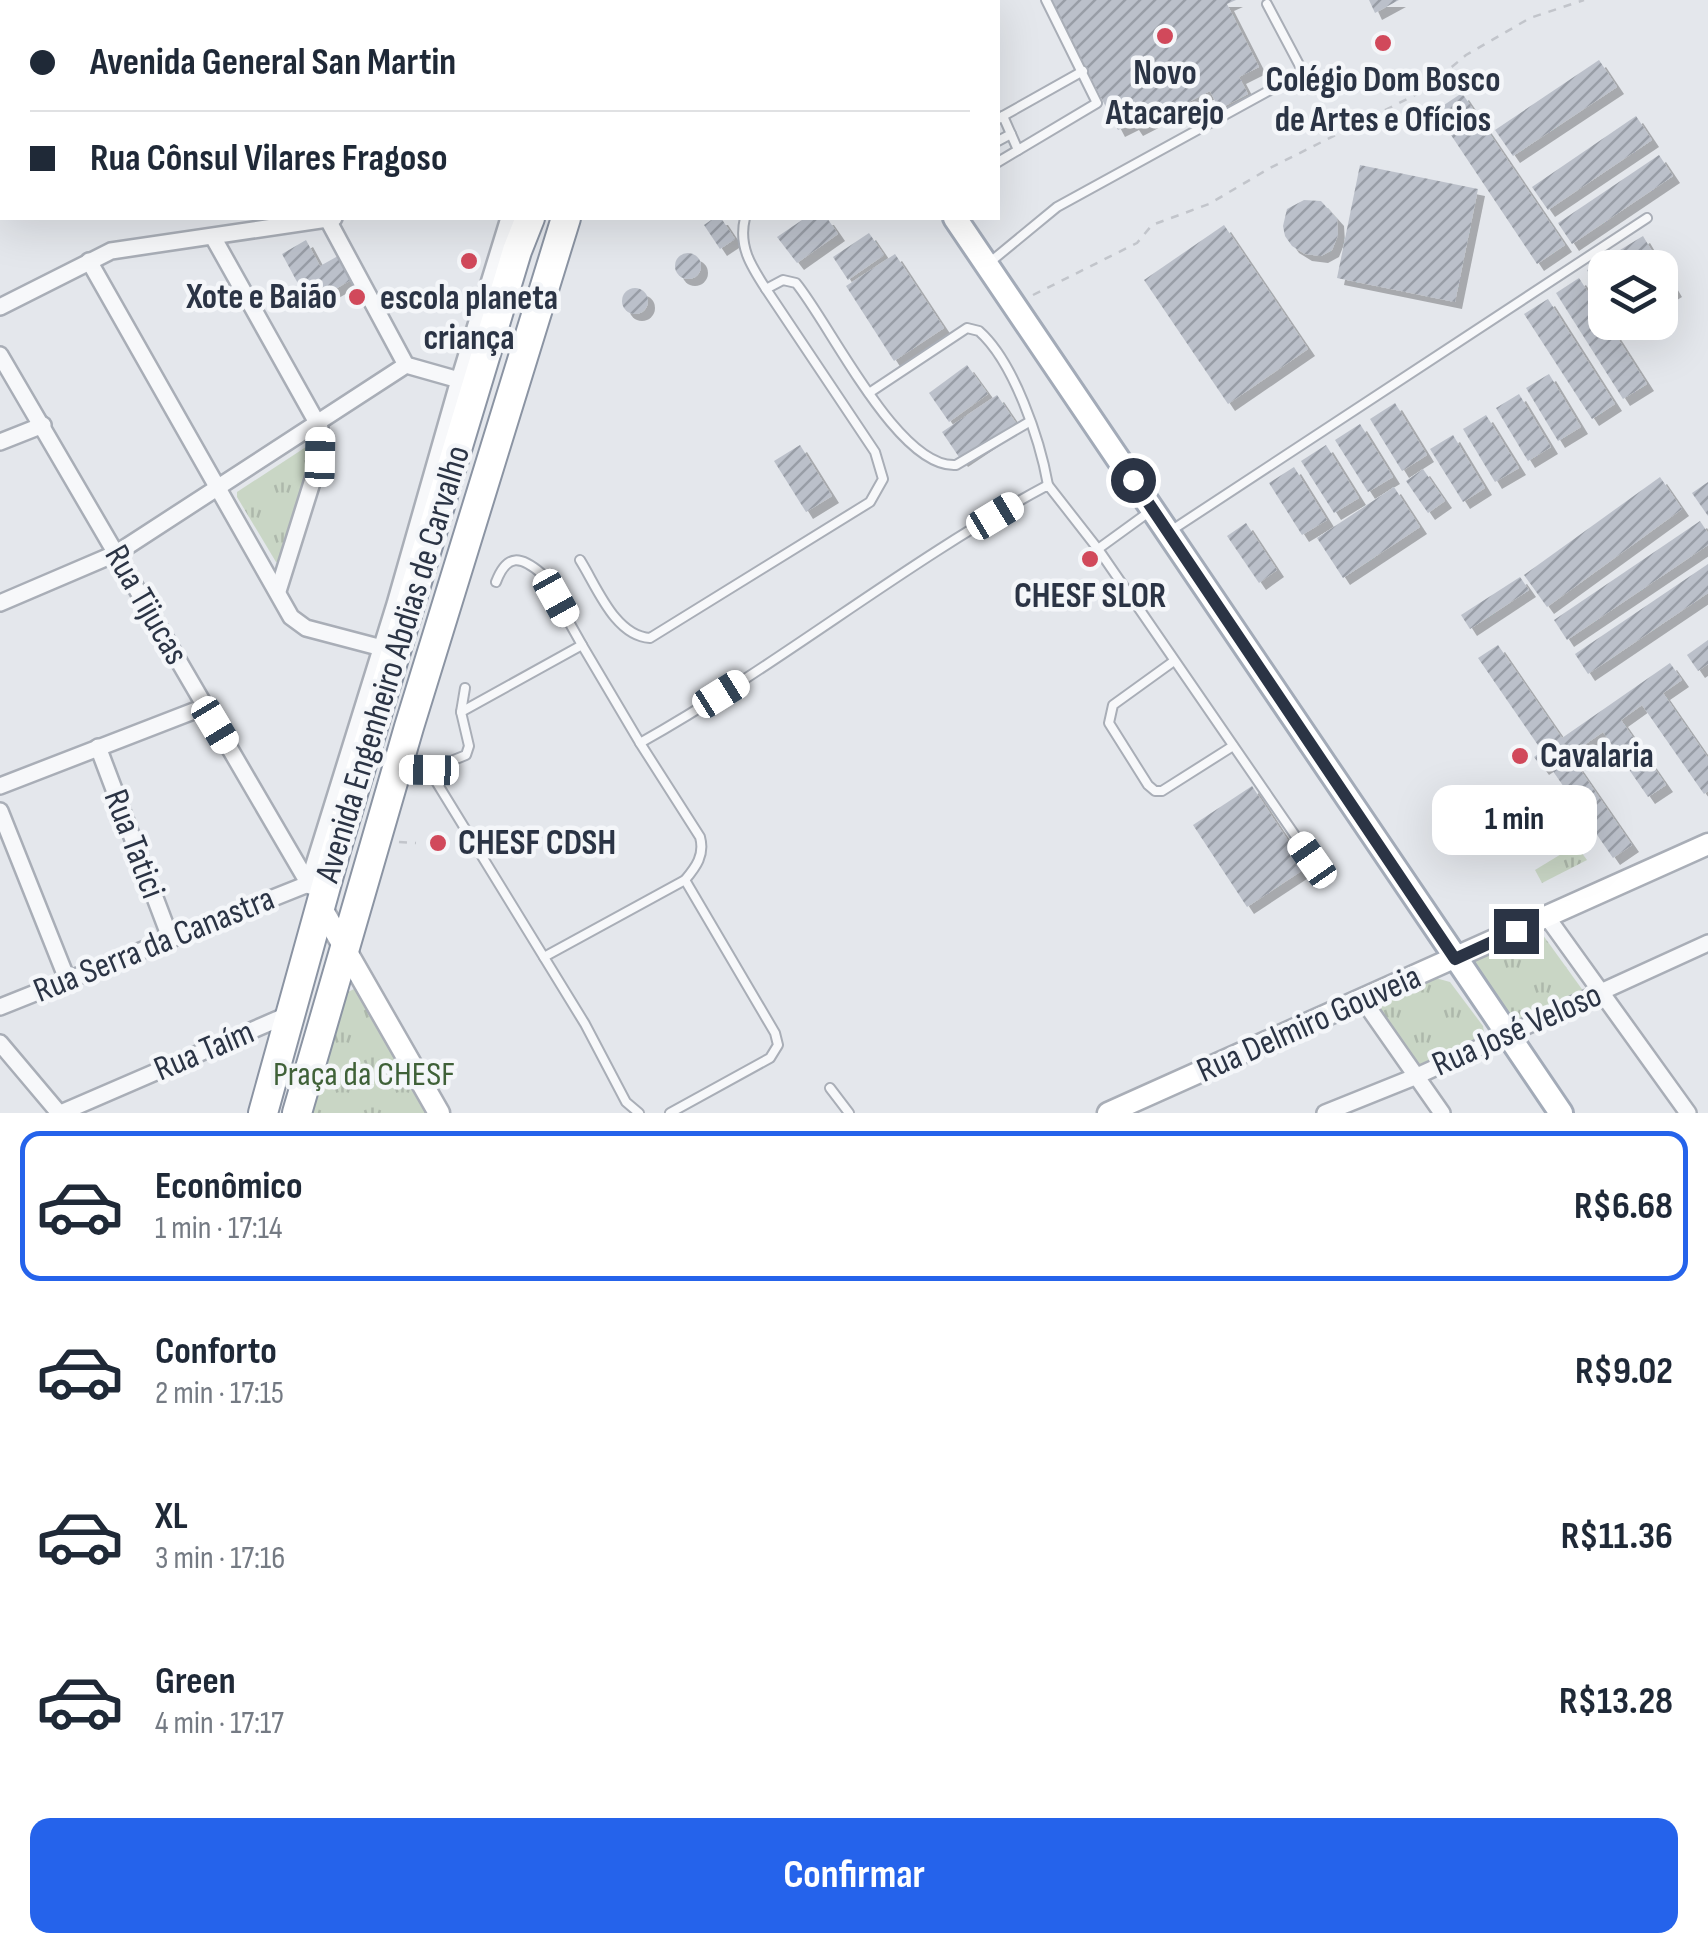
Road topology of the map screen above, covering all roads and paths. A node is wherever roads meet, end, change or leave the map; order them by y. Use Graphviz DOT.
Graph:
graph roads {
  1 [pos="1046,0"];
  2 [pos="1584,0"];
  3 [pos="1267,4"];
  4 [pos="1083,71"];
  5 [pos="1000,118"];
  6 [pos="1011,134"];
  7 [pos="1000,140"];
  8 [pos="1018,150"];
  9 [pos="1000,161"];
  10 [pos="1647,218"];
  11 [pos="292,220"];
  12 [pos="332,220"];
  13 [pos="508,220"];
  14 [pos="529,220"];
  15 [pos="565,220"];
  16 [pos="744,220"];
  17 [pos="956,220"];
  18 [pos="213,237"];
  19 [pos="89,261"];
  20 [pos="987,265"];
  21 [pos="766,289"];
  22 [pos="1014,305"];
  23 [pos="0,308"];
  24 [pos="0,355"];
  25 [pos="406,365"];
  26 [pos="459,380"];
  27 [pos="869,393"];
  28 [pos="1029,422"];
  29 [pos="320,424"];
  30 [pos="43,425"];
  31 [pos="0,442"];
  32 [pos="1048,486"];
  33 [pos="220,488"];
  34 [pos="1152,509"];
  35 [pos="1168,532"];
  36 [pos="1098,549"];
  37 [pos="117,553"];
  38 [pos="580,560"];
  39 [pos="496,582"];
  40 [pos="278,591"];
  41 [pos="0,603"];
  42 [pos="582,645"];
  43 [pos="382,648"];
  44 [pos="1174,661"];
  45 [pos="464,688"];
  46 [pos="204,706"];
  47 [pos="461,712"];
  48 [pos="640,743"];
  49 [pos="1233,746"];
  50 [pos="98,747"];
  51 [pos="398,769"];
  52 [pos="429,770"];
  53 [pos="0,786"];
  54 [pos="0,811"];
  55 [pos="1708,844"];
  56 [pos="1312,860"];
  57 [pos="685,880"];
  58 [pos="315,896"];
  59 [pos="1547,917"];
  60 [pos="171,940"];
  61 [pos="312,944"];
  62 [pos="1706,948"];
  63 [pos="345,952"];
  64 [pos="544,957"];
  65 [pos="1455,959"];
  66 [pos="66,979"];
  67 [pos="1599,993"];
  68 [pos="1362,1000"];
  69 [pos="0,1007"];
  70 [pos="292,1014"];
  71 [pos="1507,1036"];
  72 [pos="0,1043"];
  73 [pos="1417,1076"];
  74 [pos="830,1088"];
  75 [pos="1328,1112"];
  76 [pos="60,1113"];
  77 [pos="262,1113"];
  78 [pos="297,1113"];
  79 [pos="438,1113"];
  80 [pos="639,1113"];
  81 [pos="670,1113"];
  82 [pos="849,1113"];
  83 [pos="1108,1113"];
  84 [pos="1442,1113"];
  85 [pos="1561,1113"];
  86 [pos="1688,1113"];
  1 -- 4 [label="lane"];
  2 -- 22 [label="path"];
  3 -- 20 [label="lane"];
  4 -- 5 [label="lane"];
  4 -- 8 [label="lane"];
  5 -- 6 [label="lane"];
  6 -- 7 [label="lane"];
  6 -- 8 [label="lane"];
  8 -- 9 [label="lane"];
  10 -- 35 [label="lane"];
  11 -- 18 [label="street"];
  12 -- 25 [label="street"];
  13 -- 26 [label="street"];
  14 -- 58 [label="highway, Avenida Engenheiro Abdias de Carvalho"];
  15 -- 51 [label="highway, Avenida Engenheiro Abdias de Carvalho"];
  16 -- 21 [label="lane"];
  17 -- 20 [label="main road"];
  18 -- 19 [label="street"];
  18 -- 29 [label="street"];
  19 -- 23 [label="street"];
  19 -- 33 [label="street"];
  20 -- 22 [label="main road"];
  21 -- 27 [label="lane"];
  21 -- 38 [label="lane"];
  22 -- 34 [label="main road"];
  24 -- 30 [label="street, Rua Tijucas"];
  25 -- 26 [label="street"];
  25 -- 29 [label="street"];
  26 -- 43 [label="street"];
  27 -- 28 [label="lane"];
  27 -- 28 [label="lane"];
  28 -- 32 [label="lane"];
  29 -- 33 [label="street"];
  29 -- 40 [label="street"];
  30 -- 31 [label="street"];
  30 -- 37 [label="street, Rua Tijucas"];
  32 -- 36 [label="lane"];
  32 -- 48 [label="lane"];
  33 -- 37 [label="street"];
  33 -- 40 [label="street"];
  34 -- 35 [label="main road"];
  34 -- 36 [label="lane"];
  35 -- 65 [label="main road"];
  36 -- 44 [label="lane"];
  37 -- 41 [label="street"];
  37 -- 46 [label="street, Rua Tijucas"];
  39 -- 42 [label="lane"];
  40 -- 43 [label="street"];
  42 -- 47 [label="lane"];
  42 -- 48 [label="lane"];
  43 -- 58 [label="street"];
  44 -- 49 [label="lane"];
  44 -- 49 [label="lane"];
  45 -- 47 [label="lane"];
  46 -- 50 [label="street"];
  46 -- 58 [label="street, Rua Tijucas"];
  47 -- 52 [label="lane"];
  48 -- 57 [label="lane"];
  49 -- 56 [label="lane"];
  50 -- 53 [label="street"];
  50 -- 60 [label="street, Rua Tatici"];
  51 -- 52 [label="lane"];
  51 -- 63 [label="highway, Avenida Engenheiro Abdias de Carvalho"];
  52 -- 64 [label="lane"];
  54 -- 66 [label="street"];
  55 -- 59 [label="street, Rua Delmiro Gouveia"];
  57 -- 64 [label="lane"];
  57 -- 81 [label="lane"];
  58 -- 60 [label="street, Rua Serra da Canastra"];
  58 -- 61 [label="highway, Avenida Engenheiro Abdias de Carvalho"];
  58 -- 63 [label="street"];
  59 -- 65 [label="street, Rua Delmiro Gouveia"];
  59 -- 67 [label="street"];
  60 -- 66 [label="street, Rua Serra da Canastra"];
  61 -- 63 [label="street"];
  61 -- 70 [label="highway, Avenida Engenheiro Abdias de Carvalho"];
  62 -- 67 [label="street, Rua José Veloso"];
  63 -- 78 [label="highway, Avenida Engenheiro Abdias de Carvalho"];
  63 -- 79 [label="street"];
  64 -- 80 [label="lane"];
  65 -- 68 [label="street, Rua Delmiro Gouveia"];
  65 -- 71 [label="main road"];
  66 -- 69 [label="street, Rua Serra da Canastra"];
  67 -- 71 [label="street, Rua José Veloso"];
  67 -- 86 [label="street"];
  68 -- 73 [label="street"];
  68 -- 83 [label="street, Rua Delmiro Gouveia"];
  70 -- 76 [label="street, Rua Taím"];
  70 -- 77 [label="highway, Avenida Engenheiro Abdias de Carvalho"];
  71 -- 73 [label="street, Rua José Veloso"];
  71 -- 85 [label="main road"];
  72 -- 76 [label="street"];
  73 -- 75 [label="street, Rua José Veloso"];
  73 -- 84 [label="street"];
  74 -- 82 [label="lane"];
}
